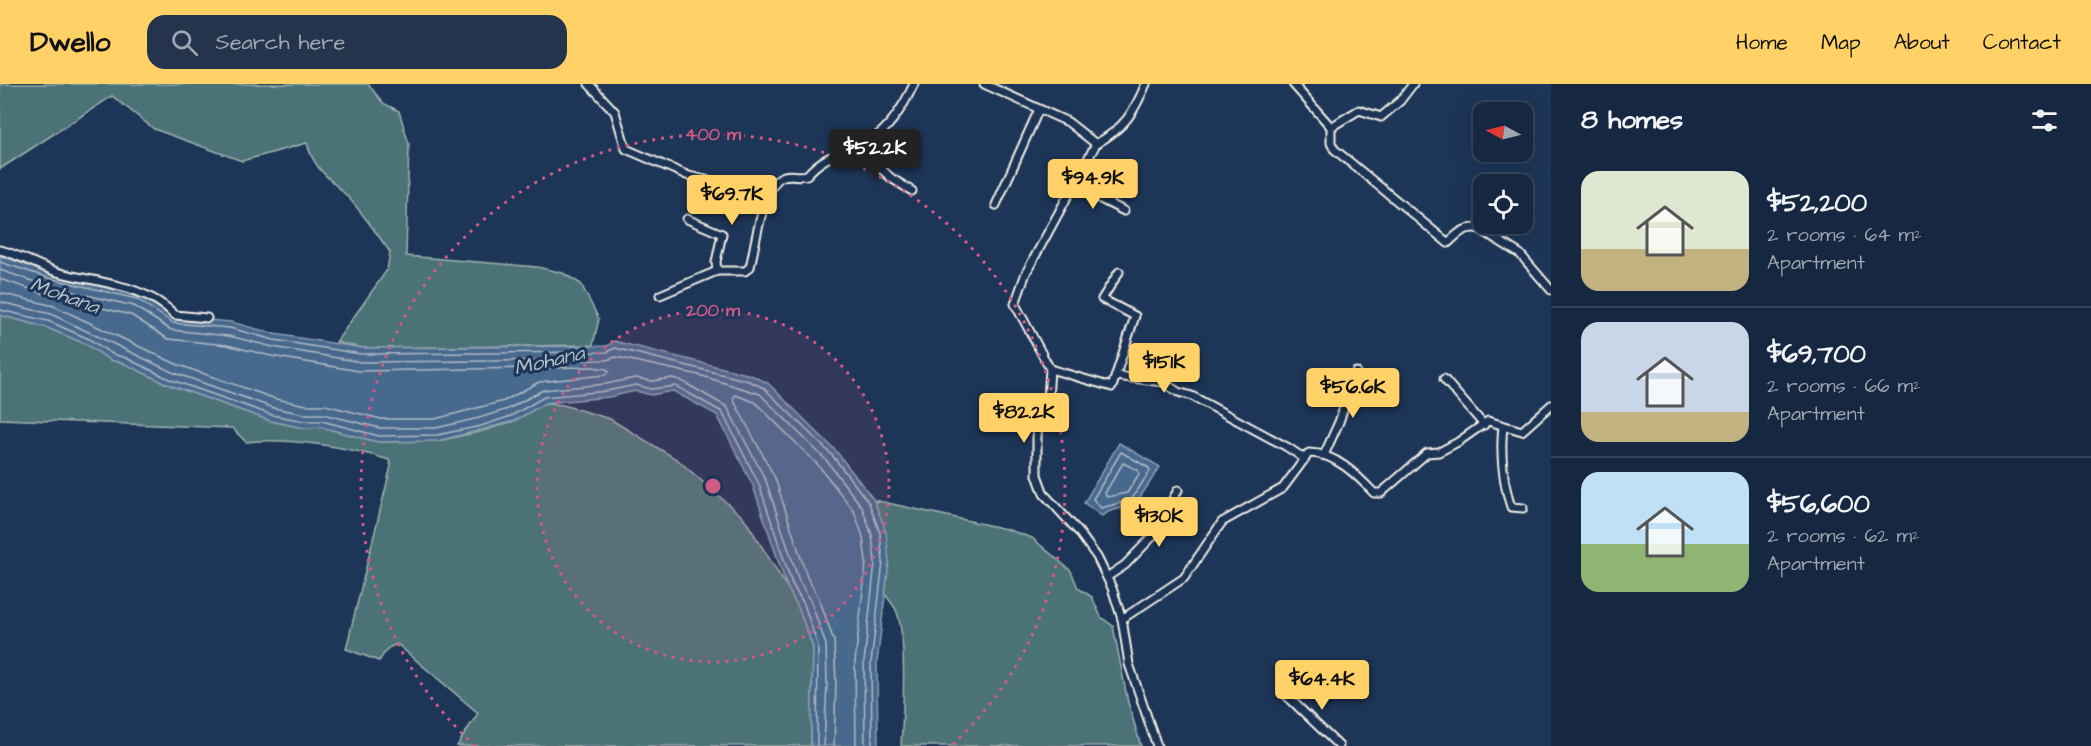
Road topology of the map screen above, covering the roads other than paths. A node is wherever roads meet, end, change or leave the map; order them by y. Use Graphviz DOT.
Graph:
graph roads {
  1 [pos="589,84"];
  2 [pos="914,84"];
  3 [pos="984,84"];
  4 [pos="1146,84"];
  5 [pos="1293,84"];
  6 [pos="1413,84"];
  7 [pos="1039,109"];
  8 [pos="1331,127"];
  9 [pos="1096,144"];
  10 [pos="857,146"];
  11 [pos="1073,185"];
  12 [pos="912,191"];
  13 [pos="769,195"];
  14 [pos="996,205"];
  15 [pos="1124,211"];
  16 [pos="687,219"];
  17 [pos="0,250"];
  18 [pos="717,271"];
  19 [pos="1119,272"];
  20 [pos="1551,290"];
  21 [pos="660,295"];
  22 [pos="207,318"];
  23 [pos="1179,349"];
  24 [pos="1050,369"];
  25 [pos="1356,372"];
  26 [pos="1116,376"];
  27 [pos="1444,379"];
  28 [pos="1163,382"];
  29 [pos="1551,405"];
  30 [pos="1484,425"];
  31 [pos="1503,426"];
  32 [pos="1324,455"];
  33 [pos="1305,459"];
  34 [pos="1178,490"];
  35 [pos="1523,508"];
  36 [pos="1107,578"];
  37 [pos="1122,619"];
  38 [pos="1287,696"];
  39 [pos="1157,746"];
  40 [pos="1339,746"];
  1 -- 13 [label="street"];
  2 -- 10 [label="street"];
  3 -- 7 [label="street"];
  4 -- 9 [label="street"];
  5 -- 8 [label="street"];
  6 -- 8 [label="street"];
  7 -- 9 [label="street"];
  7 -- 14 [label="street"];
  8 -- 20 [label="street"];
  9 -- 11 [label="street"];
  10 -- 12 [label="street"];
  10 -- 13 [label="street"];
  11 -- 15 [label="street"];
  11 -- 24 [label="street"];
  13 -- 18 [label="street"];
  16 -- 18 [label="street"];
  17 -- 22 [label="street"];
  18 -- 21 [label="street"];
  19 -- 26 [label="street"];
  23 -- 28 [label="street"];
  24 -- 26 [label="street"];
  24 -- 36 [label="street"];
  25 -- 32 [label="street"];
  26 -- 28 [label="street"];
  27 -- 30 [label="street"];
  28 -- 33 [label="street"];
  29 -- 31 [label="street"];
  30 -- 31 [label="street"];
  30 -- 32 [label="street"];
  31 -- 35 [label="street"];
  32 -- 33 [label="street"];
  33 -- 37 [label="street"];
  34 -- 36 [label="street"];
  36 -- 37 [label="street"];
  37 -- 39 [label="street"];
  38 -- 40 [label="street"];
}
